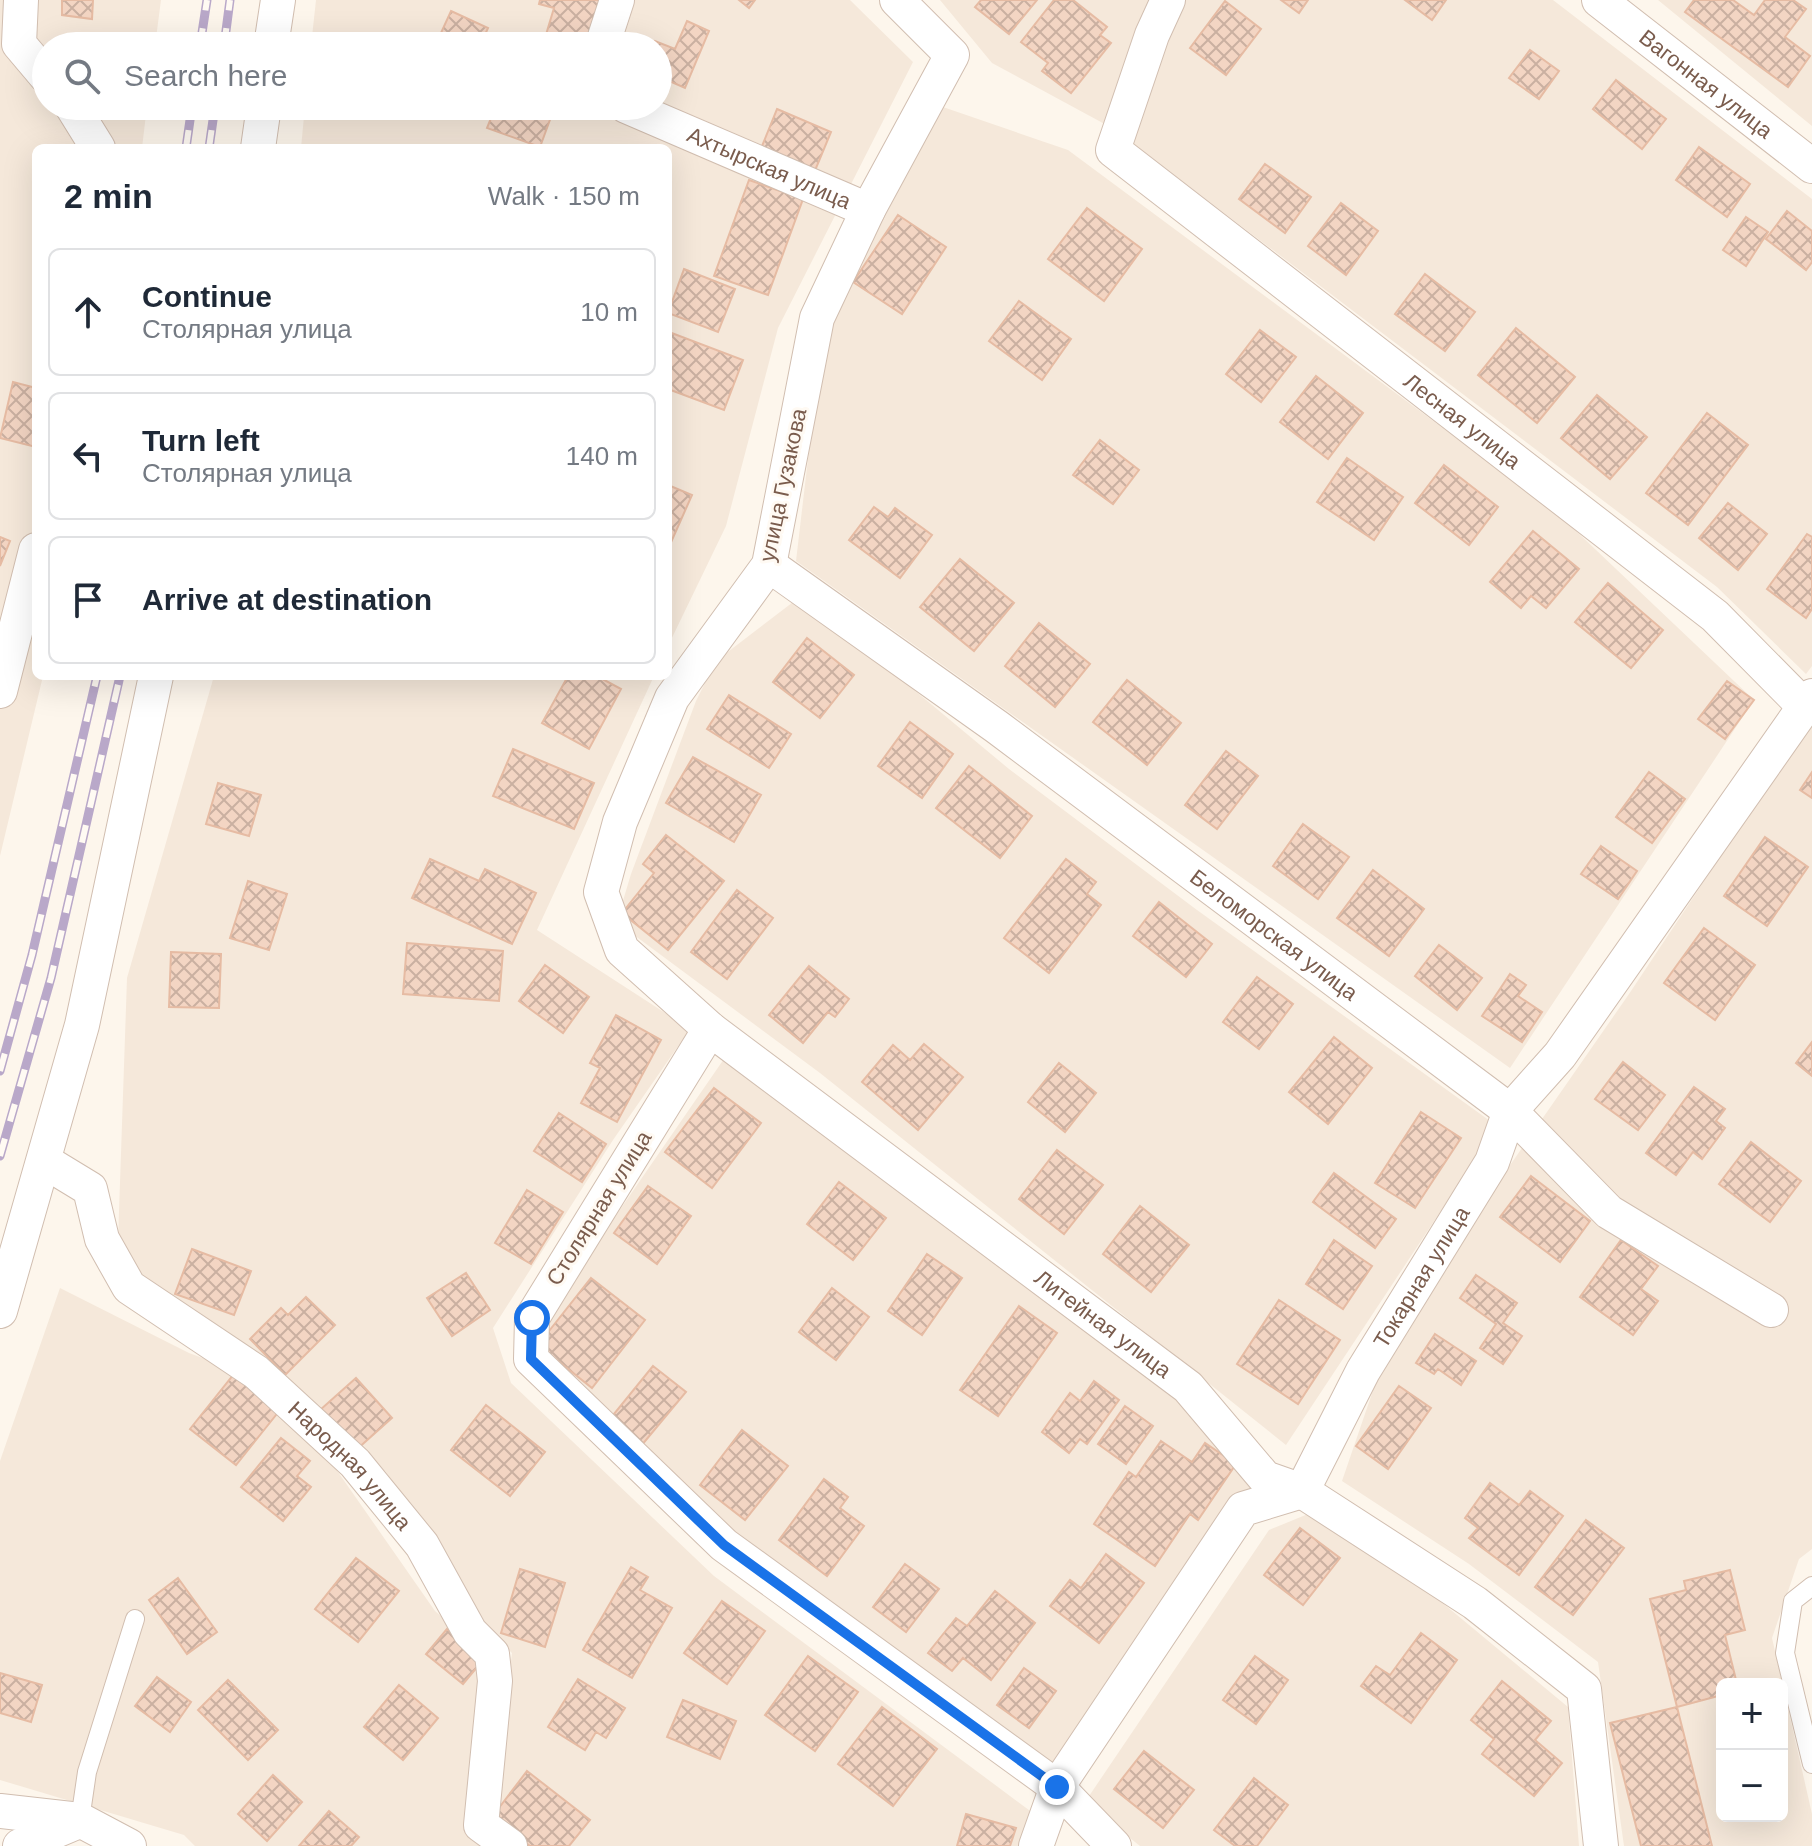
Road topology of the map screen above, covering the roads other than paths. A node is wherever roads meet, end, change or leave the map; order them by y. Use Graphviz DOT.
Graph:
graph roads {
  1 [pos="21,0"];
  2 [pos="278,0"];
  3 [pos="617,0"];
  4 [pos="897,0"];
  5 [pos="1168,0"];
  6 [pos="1599,0"];
  7 [pos="273,32"];
  8 [pos="607,32"];
  9 [pos="32,59"];
  10 [pos="81,120"];
  11 [pos="262,120"];
  12 [pos="659,120"];
  13 [pos="96,144"];
  14 [pos="259,144"];
  15 [pos="1812,166"];
  16 [pos="868,210"];
  17 [pos="769,565"];
  18 [pos="32,566"];
  19 [pos="155,680"];
  20 [pos="0,691"];
  21 [pos="1807,700"];
  22 [pos="622,950"];
  23 [pos="710,1029"];
  24 [pos="1510,1111"];
  25 [pos="44,1161"];
  26 [pos="1771,1310"];
  27 [pos="0,1311"];
  28 [pos="1302,1491"];
  29 [pos="1812,1586"];
  30 [pos="135,1619"];
  31 [pos="1812,1764"];
  32 [pos="1057,1787"];
  33 [pos="0,1811"];
  34 [pos="80,1820"];
  35 [pos="20,1846"];
  36 [pos="129,1846"];
  37 [pos="510,1846"];
  38 [pos="1036,1846"];
  39 [pos="1114,1846"];
  40 [pos="1601,1846"];
  1 -- 9 [label="street"];
  2 -- 7 [label="street"];
  3 -- 8 [label="street"];
  4 -- 16 [label="street, улица Гузакова"];
  5 -- 21 [label="street, Лесная улица"];
  6 -- 15 [label="street, Вагонная улица"];
  10 -- 13 [label="street"];
  11 -- 14 [label="street"];
  12 -- 16 [label="street, Ахтырская улица"];
  16 -- 17 [label="street, улица Гузакова"];
  17 -- 22 [label="street, улица Гузакова"];
  17 -- 24 [label="street, Беломорская улица"];
  18 -- 20 [label="street"];
  19 -- 25 [label="street"];
  21 -- 24 [label="street, Токарная улица"];
  22 -- 23 [label="street, Литейная улица"];
  23 -- 28 [label="street, Литейная улица"];
  23 -- 32 [label="street, Столярная улица"];
  24 -- 26 [label="street, Беломорская улица"];
  24 -- 28 [label="street, Токарная улица"];
  25 -- 27 [label="street"];
  25 -- 37 [label="street, Народная улица"];
  28 -- 32 [label="street"];
  28 -- 40 [label="street, Литейная улица"];
  29 -- 31 [label="lane"];
  30 -- 34 [label="lane"];
  32 -- 38 [label="street"];
  32 -- 39 [label="street, Столярная улица"];
  33 -- 34 [label="street"];
  34 -- 35 [label="street"];
  34 -- 36 [label="street"];
}
